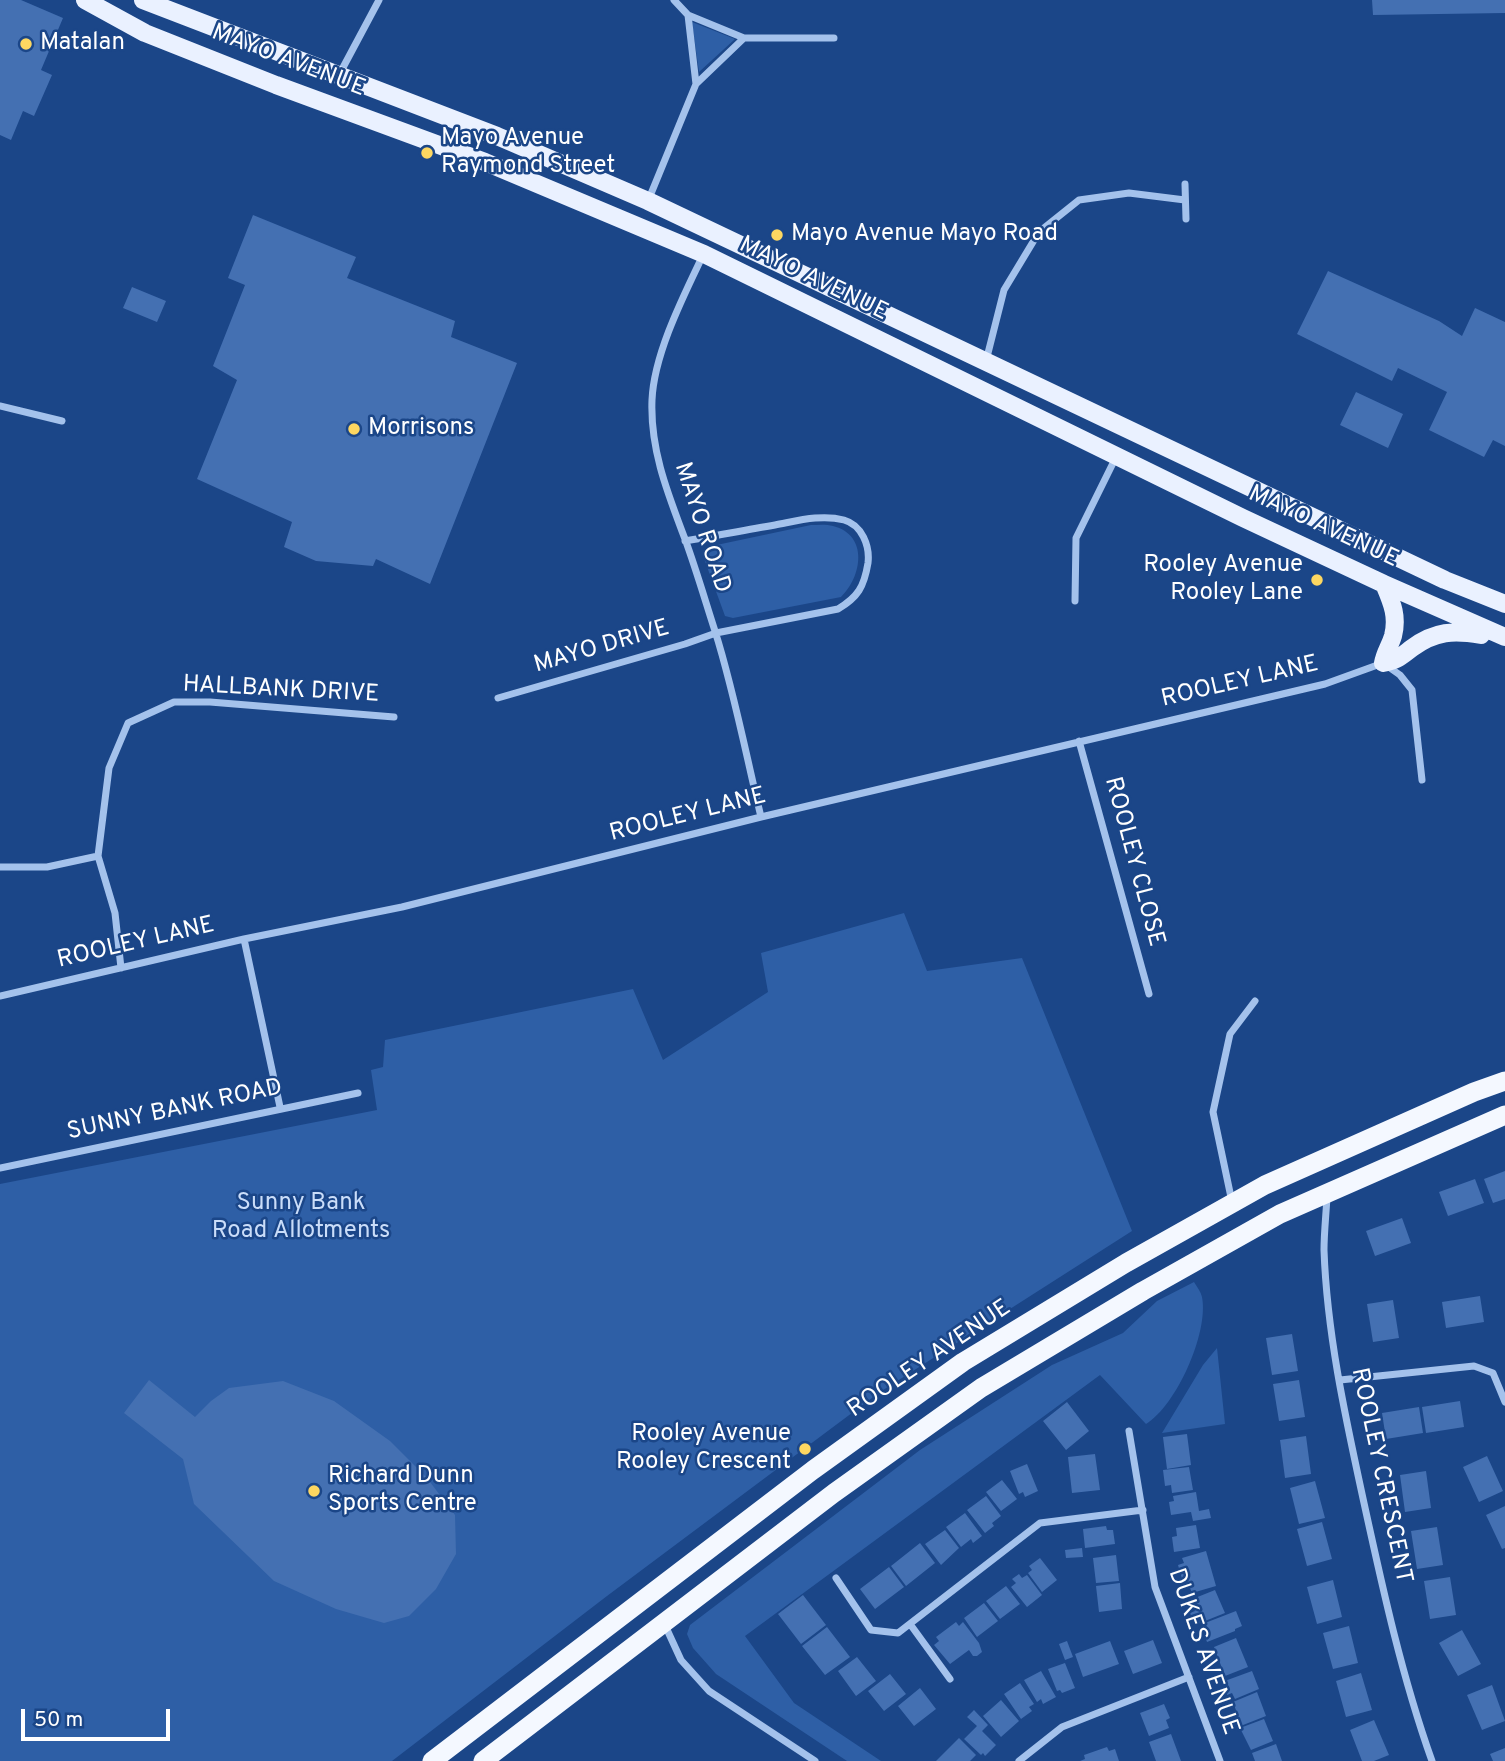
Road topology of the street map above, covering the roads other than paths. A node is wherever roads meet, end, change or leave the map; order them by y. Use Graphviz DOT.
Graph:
graph roads {
  1 [pos="85,0"];
  2 [pos="143,0"];
  3 [pos="379,0"];
  4 [pos="674,0"];
  5 [pos="688,15"];
  6 [pos="744,38"];
  7 [pos="834,38"];
  8 [pos="339,76"];
  9 [pos="696,83"];
  10 [pos="1185,184"];
  11 [pos="1185,200"];
  12 [pos="648,201"];
  13 [pos="1186,219"];
  14 [pos="704,254"];
  15 [pos="985,362"];
  16 [pos="0,406"];
  17 [pos="62,421"];
  18 [pos="1116,455"];
  19 [pos="685,541"];
  20 [pos="1384,584"];
  21 [pos="1075,601"];
  22 [pos="1505,604"];
  23 [pos="716,633"];
  24 [pos="1505,638"];
  25 [pos="1383,663"];
  26 [pos="498,698"];
  27 [pos="394,717"];
  28 [pos="1079,741"];
  29 [pos="1422,780"];
  30 [pos="761,817"];
  31 [pos="98,856"];
  32 [pos="0,867"];
  33 [pos="244,939"];
  34 [pos="121,968"];
  35 [pos="1149,994"];
  36 [pos="0,996"];
  37 [pos="1255,1001"];
  38 [pos="1505,1081"];
  39 [pos="358,1093"];
  40 [pos="280,1107"];
  41 [pos="1505,1115"];
  42 [pos="0,1168"];
  43 [pos="1327,1193"];
  44 [pos="1232,1203"];
  45 [pos="1340,1380"];
  46 [pos="1505,1402"];
  47 [pos="1129,1431"];
  48 [pos="1143,1510"];
  49 [pos="836,1578"];
  50 [pos="664,1622"];
  51 [pos="910,1624"];
  52 [pos="1189,1678"];
  53 [pos="950,1679"];
  54 [pos="432,1761"];
  55 [pos="483,1761"];
  56 [pos="815,1761"];
  57 [pos="1019,1761"];
  58 [pos="1220,1761"];
  59 [pos="1433,1761"];
  1 -- 14 [label="main road, MAYO AVENUE"];
  2 -- 8 [label="main road, MAYO AVENUE"];
  3 -- 8 [label="street"];
  4 -- 5 [label="street"];
  5 -- 6 [label="street"];
  5 -- 9 [label="street"];
  6 -- 7 [label="street"];
  6 -- 9 [label="street"];
  8 -- 12 [label="main road, MAYO AVENUE"];
  9 -- 12 [label="street"];
  10 -- 11 [label="street"];
  11 -- 13 [label="street"];
  11 -- 15 [label="street"];
  12 -- 15 [label="main road, MAYO AVENUE"];
  14 -- 18 [label="main road, MAYO AVENUE"];
  14 -- 19 [label="street, MAYO ROAD"];
  15 -- 22 [label="main road, MAYO AVENUE"];
  16 -- 17 [label="street"];
  18 -- 20 [label="main road, MAYO AVENUE"];
  18 -- 21 [label="street"];
  19 -- 23 [label="street, MAYO ROAD"];
  19 -- 23 [label="street, MAYO DRIVE"];
  20 -- 24 [label="main road, MAYO AVENUE"];
  20 -- 25 [label="main road"];
  23 -- 26 [label="street, MAYO DRIVE"];
  23 -- 30 [label="street, MAYO ROAD"];
  24 -- 25 [label="main road"];
  25 -- 28 [label="street, ROOLEY LANE"];
  25 -- 29 [label="street"];
  27 -- 31 [label="street, HALLBANK DRIVE"];
  28 -- 30 [label="street, ROOLEY LANE"];
  28 -- 35 [label="street, ROOLEY CLOSE"];
  30 -- 33 [label="street, ROOLEY LANE"];
  31 -- 32 [label="street"];
  31 -- 34 [label="street, HALLBANK DRIVE"];
  33 -- 34 [label="street, ROOLEY LANE"];
  33 -- 40 [label="street"];
  34 -- 36 [label="street, ROOLEY LANE"];
  37 -- 44 [label="street"];
  38 -- 44 [label="highway, ROOLEY AVENUE"];
  39 -- 40 [label="street, SUNNY BANK ROAD"];
  40 -- 42 [label="street, SUNNY BANK ROAD"];
  41 -- 43 [label="highway"];
  43 -- 45 [label="street, ROOLEY CRESCENT"];
  43 -- 50 [label="highway"];
  44 -- 54 [label="highway, ROOLEY AVENUE"];
  45 -- 46 [label="street"];
  45 -- 59 [label="street, ROOLEY CRESCENT"];
  47 -- 48 [label="street, DUKES AVENUE"];
  48 -- 51 [label="street"];
  48 -- 52 [label="street, DUKES AVENUE"];
  49 -- 51 [label="street"];
  50 -- 55 [label="highway"];
  50 -- 56 [label="street"];
  51 -- 53 [label="street"];
  52 -- 57 [label="street"];
  52 -- 58 [label="street, DUKES AVENUE"];
}
